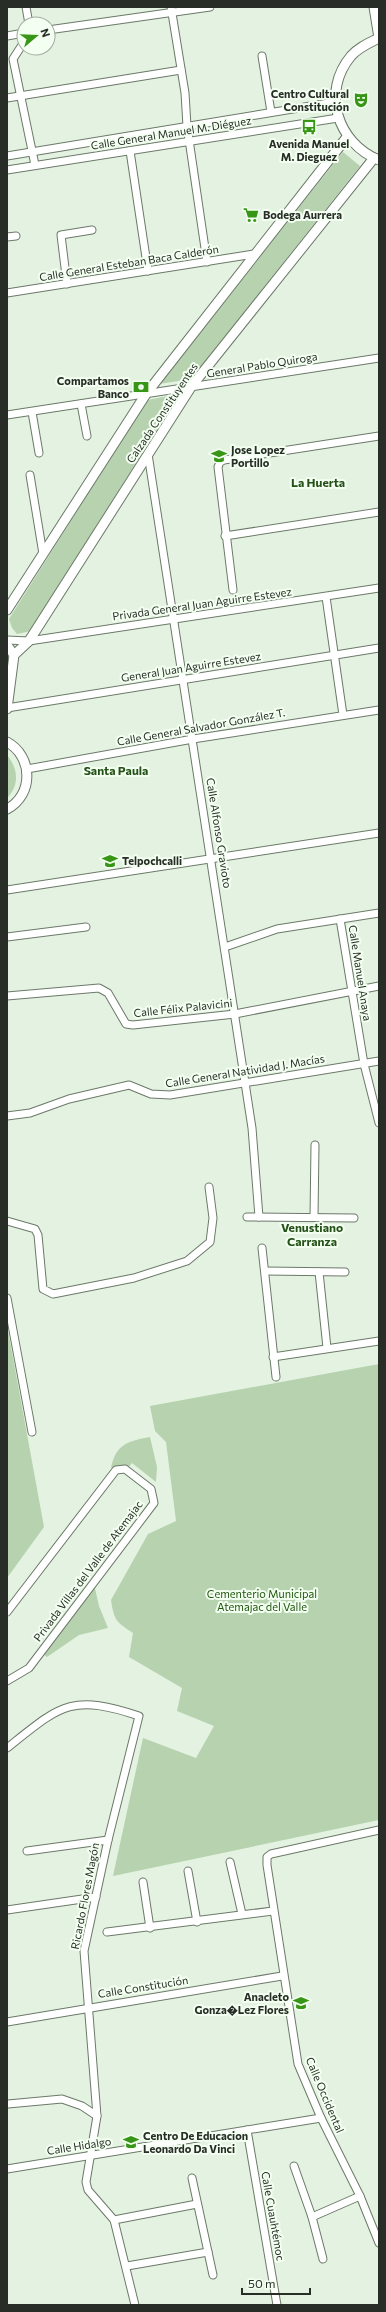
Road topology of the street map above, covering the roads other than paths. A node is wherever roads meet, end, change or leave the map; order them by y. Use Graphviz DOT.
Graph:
graph roads {
  1 [pos="210,7"];
  2 [pos="374,7"];
  3 [pos="172,10"];
  4 [pos="56,29"];
  5 [pos="379,38"];
  6 [pos="262,56"];
  7 [pos="10,60"];
  8 [pos="181,70"];
  9 [pos="20,96"];
  10 [pos="7,98"];
  11 [pos="335,102"];
  12 [pos="271,112"];
  13 [pos="338,118"];
  14 [pos="187,126"];
  15 [pos="347,137"];
  16 [pos="189,141"];
  17 [pos="130,151"];
  18 [pos="32,152"];
  19 [pos="7,156"];
  20 [pos="376,159"];
  21 [pos="34,165"];
  22 [pos="7,170"];
  23 [pos="92,230"];
  24 [pos="16,236"];
  25 [pos="7,237"];
  26 [pos="254,254"];
  27 [pos="207,262"];
  28 [pos="148,271"];
  29 [pos="67,284"];
  30 [pos="7,293"];
  31 [pos="379,358"];
  32 [pos="191,387"];
  33 [pos="146,394"];
  34 [pos="81,404"];
  35 [pos="32,412"];
  36 [pos="7,416"];
  37 [pos="87,436"];
  38 [pos="379,436"];
  39 [pos="39,453"];
  40 [pos="148,454"];
  41 [pos="30,475"];
  42 [pos="379,512"];
  43 [pos="225,536"];
  44 [pos="43,554"];
  45 [pos="379,588"];
  46 [pos="233,590"];
  47 [pos="326,597"];
  48 [pos="7,610"];
  49 [pos="175,619"];
  50 [pos="7,640"];
  51 [pos="29,641"];
  52 [pos="7,645"];
  53 [pos="379,648"];
  54 [pos="14,655"];
  55 [pos="334,656"];
  56 [pos="184,680"];
  57 [pos="7,708"];
  58 [pos="379,710"];
  59 [pos="343,715"];
  60 [pos="193,739"];
  61 [pos="7,742"];
  62 [pos="27,769"];
  63 [pos="7,809"];
  64 [pos="379,832"];
  65 [pos="211,858"];
  66 [pos="7,890"];
  67 [pos="379,913"];
  68 [pos="340,919"];
  69 [pos="86,927"];
  70 [pos="7,937"];
  71 [pos="225,947"];
  72 [pos="379,986"];
  73 [pos="352,990"];
  74 [pos="7,996"];
  75 [pos="235,1014"];
  76 [pos="379,1061"];
  77 [pos="364,1064"];
  78 [pos="246,1082"];
  79 [pos="7,1116"];
  80 [pos="379,1123"];
  81 [pos="315,1145"];
  82 [pos="209,1187"];
  83 [pos="247,1217"];
  84 [pos="259,1217"];
  85 [pos="314,1217"];
  86 [pos="354,1218"];
  87 [pos="7,1221"];
  88 [pos="262,1248"];
  89 [pos="265,1272"];
  90 [pos="319,1272"];
  91 [pos="345,1272"];
  92 [pos="7,1298"];
  93 [pos="379,1341"];
  94 [pos="327,1348"];
  95 [pos="274,1357"];
  96 [pos="276,1377"];
  97 [pos="32,1432"];
  98 [pos="7,1612"];
  99 [pos="7,1681"];
  100 [pos="7,1748"];
  101 [pos="379,1830"];
  102 [pos="108,1840"];
  103 [pos="27,1851"];
  104 [pos="230,1862"];
  105 [pos="188,1871"];
  106 [pos="143,1882"];
  107 [pos="96,1897"];
  108 [pos="7,1910"];
  109 [pos="273,1911"];
  110 [pos="242,1914"];
  111 [pos="197,1922"];
  112 [pos="150,1928"];
  113 [pos="106,1932"];
  114 [pos="282,1976"];
  115 [pos="89,2007"];
  116 [pos="7,2022"];
  117 [pos="8,2104"];
  118 [pos="97,2116"];
  119 [pos="321,2118"];
  120 [pos="247,2130"];
  121 [pos="90,2156"];
  122 [pos="294,2166"];
  123 [pos="7,2169"];
  124 [pos="192,2178"];
  125 [pos="360,2196"];
  126 [pos="197,2204"];
  127 [pos="312,2217"];
  128 [pos="114,2220"];
  129 [pos="379,2243"];
  130 [pos="208,2252"];
  131 [pos="323,2260"];
  132 [pos="127,2266"];
  133 [pos="213,2275"];
  134 [pos="135,2305"];
  135 [pos="277,2305"];
  1 -- 3 [label="street"];
  2 -- 5 [label="street"];
  3 -- 4 [label="street"];
  3 -- 8 [label="street"];
  5 -- 11 [label="street"];
  6 -- 12 [label="street"];
  7 -- 9 [label="street"];
  8 -- 9 [label="street"];
  8 -- 14 [label="street"];
  9 -- 10 [label="street"];
  9 -- 18 [label="street"];
  11 -- 12 [label="street, Calle General Manuel M. Diéguez"];
  11 -- 13 [label="street"];
  12 -- 14 [label="street, Calle General Manuel M. Diéguez"];
  13 -- 15 [label="street"];
  13 -- 16 [label="street, Calle General Manuel M. Diéguez"];
  14 -- 16 [label="street"];
  14 -- 18 [label="street, Calle General Manuel M. Diéguez"];
  15 -- 20 [label="street"];
  15 -- 26 [label="street, Calzada Constituyentes"];
  16 -- 17 [label="street, Calle General Manuel M. Diéguez"];
  16 -- 27 [label="street"];
  17 -- 21 [label="street, Calle General Manuel M. Diéguez"];
  17 -- 28 [label="street"];
  18 -- 19 [label="street, Calle General Manuel M. Diéguez"];
  18 -- 21 [label="street"];
  20 -- 32 [label="street, Calzada Constituyentes"];
  21 -- 22 [label="street, Calle General Manuel M. Diéguez"];
  23 -- 29 [label="street"];
  24 -- 25 [label="street"];
  26 -- 27 [label="street, Calle General Esteban Baca Calderón"];
  26 -- 33 [label="street, Calzada Constituyentes"];
  27 -- 28 [label="street, Calle General Esteban Baca Calderón"];
  28 -- 29 [label="street, Calle General Esteban Baca Calderón"];
  29 -- 30 [label="street, Calle General Esteban Baca Calderón"];
  31 -- 32 [label="street, General Pablo Quiroga"];
  32 -- 33 [label="street, General Pablo Quiroga"];
  32 -- 40 [label="street, Calzada Constituyentes"];
  33 -- 34 [label="street, General Pablo Quiroga"];
  33 -- 44 [label="street, Calzada Constituyentes"];
  34 -- 35 [label="street, General Pablo Quiroga"];
  34 -- 37 [label="street"];
  35 -- 36 [label="street, General Pablo Quiroga"];
  35 -- 39 [label="street"];
  38 -- 43 [label="street"];
  40 -- 49 [label="street, Calle Alfonso Gravioto"];
  40 -- 51 [label="street, Calzada Constituyentes"];
  41 -- 44 [label="street"];
  42 -- 43 [label="street"];
  43 -- 46 [label="street"];
  44 -- 48 [label="street, Calzada Constituyentes"];
  45 -- 47 [label="street, Privada General Juan Aguirre Estevez"];
  47 -- 49 [label="street, Privada General Juan Aguirre Estevez"];
  47 -- 55 [label="street"];
  49 -- 51 [label="street, Privada General Juan Aguirre Estevez"];
  49 -- 56 [label="street, Calle Alfonso Gravioto"];
  50 -- 51 [label="street, Privada General Juan Aguirre Estevez"];
  51 -- 54 [label="street, Calzada Constituyentes"];
  52 -- 54 [label="street"];
  53 -- 55 [label="street, General Juan Aguirre Estevez"];
  54 -- 57 [label="street"];
  55 -- 56 [label="street, General Juan Aguirre Estevez"];
  55 -- 59 [label="street"];
  56 -- 57 [label="street, General Juan Aguirre Estevez"];
  56 -- 60 [label="street, Calle Alfonso Gravioto"];
  58 -- 59 [label="street, Calle General Salvador González T."];
  59 -- 60 [label="street, Calle General Salvador González T."];
  60 -- 62 [label="street, Calle General Salvador González T."];
  60 -- 65 [label="street, Calle Alfonso Gravioto"];
  61 -- 62 [label="street"];
  62 -- 63 [label="street"];
  64 -- 65 [label="street"];
  65 -- 66 [label="street"];
  65 -- 71 [label="street, Calle Alfonso Gravioto"];
  67 -- 68 [label="street"];
  68 -- 71 [label="street"];
  68 -- 73 [label="street, Calle Manuel Anaya"];
  69 -- 70 [label="street"];
  71 -- 75 [label="street, Calle Alfonso Gravioto"];
  72 -- 73 [label="street, Calle Félix Palavicini"];
  73 -- 75 [label="street, Calle Félix Palavicini"];
  73 -- 77 [label="street, Calle Manuel Anaya"];
  74 -- 75 [label="street, Calle Félix Palavicini"];
  75 -- 78 [label="street, Calle Alfonso Gravioto"];
  76 -- 77 [label="street, Calle General Natividad J. Macías"];
  77 -- 78 [label="street, Calle General Natividad J. Macías"];
  77 -- 80 [label="street, Calle Manuel Anaya"];
  78 -- 79 [label="street, Calle General Natividad J. Macías"];
  78 -- 84 [label="street, Calle Alfonso Gravioto"];
  81 -- 85 [label="street"];
  82 -- 87 [label="street"];
  83 -- 84 [label="street"];
  84 -- 85 [label="street"];
  85 -- 86 [label="street"];
  88 -- 89 [label="street"];
  89 -- 90 [label="street"];
  89 -- 95 [label="street"];
  90 -- 91 [label="street"];
  90 -- 94 [label="street"];
  92 -- 97 [label="street"];
  93 -- 94 [label="street"];
  94 -- 95 [label="street"];
  95 -- 96 [label="street"];
  98 -- 99 [label="street, Privada Villas del Valle de Atemajac"];
  100 -- 102 [label="street, Ricardo Flores Magón"];
  101 -- 109 [label="street, Calle Occidental"];
  102 -- 103 [label="street"];
  102 -- 107 [label="street, Ricardo Flores Magón"];
  104 -- 110 [label="street"];
  105 -- 111 [label="street"];
  106 -- 112 [label="street"];
  107 -- 108 [label="street"];
  107 -- 115 [label="street, Ricardo Flores Magón"];
  109 -- 110 [label="street"];
  109 -- 114 [label="street, Calle Occidental"];
  110 -- 111 [label="street"];
  111 -- 112 [label="street"];
  112 -- 113 [label="street"];
  114 -- 115 [label="street, Calle Constitución"];
  114 -- 119 [label="street, Calle Occidental"];
  115 -- 116 [label="street, Calle Constitución"];
  115 -- 118 [label="street, Ricardo Flores Magón"];
  117 -- 118 [label="street"];
  118 -- 121 [label="street, Ricardo Flores Magón"];
  119 -- 120 [label="street, Calle Hidalgo"];
  119 -- 125 [label="street, Calle Occidental"];
  120 -- 121 [label="street, Calle Hidalgo"];
  120 -- 135 [label="street, Calle Cuauhtémoc"];
  121 -- 123 [label="street, Calle Hidalgo"];
  121 -- 128 [label="street, Ricardo Flores Magón"];
  122 -- 127 [label="street"];
  124 -- 126 [label="street"];
  125 -- 127 [label="street"];
  125 -- 129 [label="street, Calle Occidental"];
  126 -- 128 [label="street"];
  126 -- 130 [label="street"];
  127 -- 131 [label="street"];
  128 -- 132 [label="street"];
  130 -- 132 [label="street"];
  130 -- 133 [label="street"];
  132 -- 134 [label="street"];
}
